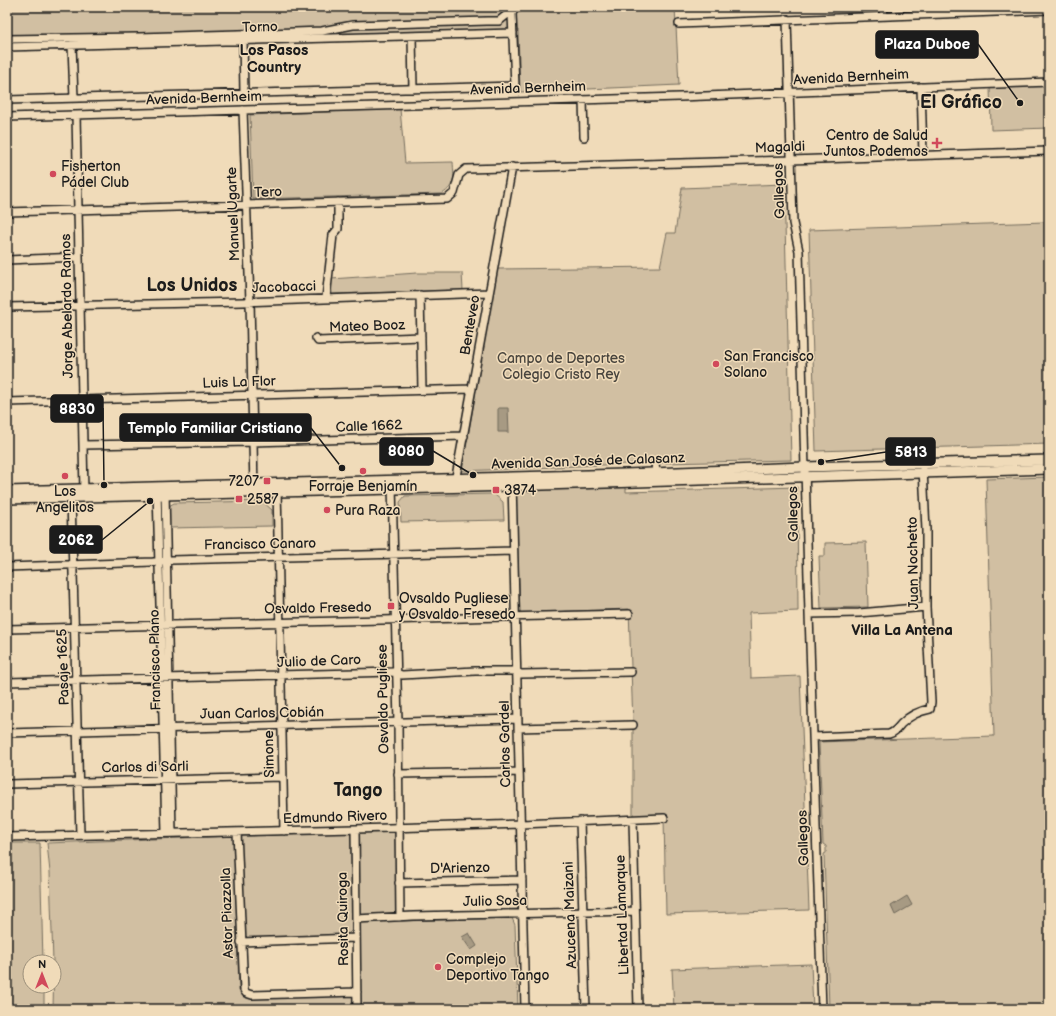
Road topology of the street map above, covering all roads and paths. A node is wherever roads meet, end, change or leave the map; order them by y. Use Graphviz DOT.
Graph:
graph roads {
  1 [pos="522,7"];
  2 [pos="884,7"];
  3 [pos="514,10"];
  4 [pos="1049,10"];
  5 [pos="883,16"];
  6 [pos="787,19"];
  7 [pos="679,24"];
  8 [pos="513,33"];
  9 [pos="412,36"];
  10 [pos="7,39"];
  11 [pos="243,40"];
  12 [pos="72,45"];
  13 [pos="7,47"];
  14 [pos="1049,82"];
  15 [pos="921,87"];
  16 [pos="413,89"];
  17 [pos="244,93"];
  18 [pos="789,93"];
  19 [pos="74,98"];
  20 [pos="7,100"];
  21 [pos="583,100"];
  22 [pos="243,110"];
  23 [pos="76,115"];
  24 [pos="7,117"];
  25 [pos="584,137"];
  26 [pos="1049,151"];
  27 [pos="923,156"];
  28 [pos="791,160"];
  29 [pos="512,167"];
  30 [pos="338,202"];
  31 [pos="246,205"];
  32 [pos="78,210"];
  33 [pos="7,212"];
  34 [pos="79,257"];
  35 [pos="7,260"];
  36 [pos="489,293"];
  37 [pos="420,295"];
  38 [pos="326,298"];
  39 [pos="250,301"];
  40 [pos="80,305"];
  41 [pos="7,307"];
  42 [pos="421,337"];
  43 [pos="316,338"];
  44 [pos="472,389"];
  45 [pos="422,390"];
  46 [pos="251,395"];
  47 [pos="82,400"];
  48 [pos="7,402"];
  49 [pos="464,436"];
  50 [pos="252,442"];
  51 [pos="83,445"];
  52 [pos="1049,460"];
  53 [pos="923,468"];
  54 [pos="1049,468"];
  55 [pos="805,472"];
  56 [pos="512,482"];
  57 [pos="455,483"];
  58 [pos="392,485"];
  59 [pos="277,488"];
  60 [pos="254,489"];
  61 [pos="7,491"];
  62 [pos="161,491"];
  63 [pos="84,493"];
  64 [pos="71,498"];
  65 [pos="7,500"];
  66 [pos="513,551"];
  67 [pos="393,554"];
  68 [pos="278,557"];
  69 [pos="166,560"];
  70 [pos="159,561"];
  71 [pos="73,565"];
  72 [pos="7,567"];
  73 [pos="926,607"];
  74 [pos="629,614"];
  75 [pos="809,614"];
  76 [pos="515,617"];
  77 [pos="395,619"];
  78 [pos="280,622"];
  79 [pos="164,624"];
  80 [pos="74,627"];
  81 [pos="7,629"];
  82 [pos="517,672"];
  83 [pos="631,672"];
  84 [pos="396,673"];
  85 [pos="281,675"];
  86 [pos="165,678"];
  87 [pos="76,680"];
  88 [pos="7,682"];
  89 [pos="518,720"];
  90 [pos="398,723"];
  91 [pos="282,725"];
  92 [pos="633,725"];
  93 [pos="166,728"];
  94 [pos="518,728"];
  95 [pos="77,731"];
  96 [pos="7,733"];
  97 [pos="813,737"];
  98 [pos="519,772"];
  99 [pos="398,774"];
  100 [pos="283,777"];
  101 [pos="168,780"];
  102 [pos="79,782"];
  103 [pos="7,784"];
  104 [pos="664,818"];
  105 [pos="633,820"];
  106 [pos="580,821"];
  107 [pos="521,824"];
  108 [pos="398,828"];
  109 [pos="354,829"];
  110 [pos="284,831"];
  111 [pos="238,832"];
  112 [pos="169,833"];
  113 [pos="80,835"];
  114 [pos="7,837"];
  115 [pos="522,880"];
  116 [pos="399,883"];
  117 [pos="635,911"];
  118 [pos="583,912"];
  119 [pos="523,913"];
  120 [pos="400,917"];
  121 [pos="356,919"];
  122 [pos="356,938"];
  123 [pos="241,942"];
  124 [pos="357,992"];
  125 [pos="357,1009"];
  126 [pos="525,1009"];
  127 [pos="586,1009"];
  128 [pos="638,1009"];
  129 [pos="822,1009"];
  1 -- 3 [label="street"];
  2 -- 5 [label="street"];
  3 -- 8 [label="street"];
  3 -- 10 [label="street"];
  4 -- 5 [label="street"];
  5 -- 6 [label="street"];
  6 -- 7 [label="street"];
  6 -- 18 [label="street, Gallegos"];
  8 -- 9 [label="street, Torno"];
  8 -- 16 [label="street"];
  9 -- 11 [label="street, Torno"];
  9 -- 16 [label="street"];
  11 -- 12 [label="street, Torno"];
  11 -- 17 [label="street"];
  12 -- 13 [label="street, Torno"];
  12 -- 19 [label="street"];
  14 -- 15 [label="street, Avenida Bernheim"];
  15 -- 18 [label="street, Avenida Bernheim"];
  15 -- 27 [label="street"];
  16 -- 17 [label="street"];
  17 -- 19 [label="street"];
  18 -- 21 [label="street, Avenida Bernheim"];
  18 -- 28 [label="street, Gallegos"];
  19 -- 20 [label="street"];
  21 -- 22 [label="street, Avenida Bernheim"];
  21 -- 25 [label="street"];
  22 -- 23 [label="street, Avenida Bernheim"];
  22 -- 31 [label="street, Manuel Ugarte"];
  23 -- 24 [label="street, Avenida Bernheim"];
  23 -- 32 [label="street, Jorge Abelardo Ramos"];
  26 -- 27 [label="street, Magaldi"];
  27 -- 28 [label="street, Magaldi"];
  28 -- 29 [label="street, Magaldi"];
  28 -- 55 [label="street, Gallegos"];
  29 -- 30 [label="street, Tero"];
  29 -- 36 [label="street, Benteveo"];
  30 -- 31 [label="street, Tero"];
  30 -- 38 [label="street"];
  31 -- 32 [label="street, Tero"];
  31 -- 39 [label="street, Manuel Ugarte"];
  32 -- 33 [label="street, Tero"];
  32 -- 34 [label="street, Jorge Abelardo Ramos"];
  34 -- 35 [label="street"];
  34 -- 40 [label="street, Jorge Abelardo Ramos"];
  36 -- 37 [label="street, Jacobacci"];
  36 -- 44 [label="street, Benteveo"];
  37 -- 38 [label="street, Jacobacci"];
  37 -- 42 [label="street"];
  38 -- 39 [label="street, Jacobacci"];
  39 -- 40 [label="street, Jacobacci"];
  39 -- 46 [label="street, Manuel Ugarte"];
  40 -- 41 [label="street, Jacobacci"];
  40 -- 47 [label="street, Jorge Abelardo Ramos"];
  42 -- 43 [label="street, Mateo Booz"];
  42 -- 45 [label="street"];
  44 -- 45 [label="street, Luis La Flor"];
  44 -- 49 [label="street, Benteveo"];
  45 -- 46 [label="street, Luis La Flor"];
  46 -- 47 [label="street, Luis La Flor"];
  46 -- 50 [label="street, Manuel Ugarte"];
  47 -- 48 [label="street, Luis La Flor"];
  47 -- 51 [label="street, Jorge Abelardo Ramos"];
  49 -- 50 [label="street, Calle 1662"];
  49 -- 57 [label="street, Benteveo"];
  50 -- 51 [label="street, Calle 1662"];
  50 -- 60 [label="street, Manuel Ugarte"];
  51 -- 63 [label="street, Jorge Abelardo Ramos"];
  52 -- 53 [label="main road, Avenida San José de Calasanz"];
  53 -- 54 [label="main road, Avenida San José de Calasanz"];
  53 -- 55 [label="main road, Avenida San José de Calasanz"];
  53 -- 73 [label="street, Juan Nochetto"];
  55 -- 56 [label="main road, Avenida San José de Calasanz"];
  55 -- 56 [label="main road, Avenida San José de Calasanz"];
  55 -- 75 [label="street, Gallegos"];
  56 -- 57 [label="main road, Avenida San José de Calasanz"];
  56 -- 66 [label="street, Carlos Gardel"];
  57 -- 58 [label="main road, Avenida San José de Calasanz"];
  58 -- 59 [label="main road, Avenida San José de Calasanz"];
  58 -- 67 [label="street, Osvaldo Pugliese"];
  59 -- 60 [label="main road, Avenida San José de Calasanz"];
  59 -- 68 [label="street, Simone"];
  60 -- 62 [label="main road, Avenida San José de Calasanz"];
  61 -- 63 [label="main road, Avenida San José de Calasanz"];
  62 -- 63 [label="main road, Avenida San José de Calasanz"];
  62 -- 69 [label="street, Francisco Plano"];
  62 -- 70 [label="street, Francisco Plano"];
  63 -- 64 [label="main road, Avenida San José de Calasanz"];
  64 -- 65 [label="main road, Avenida San José de Calasanz"];
  64 -- 71 [label="street, Pasaje 1625"];
  66 -- 67 [label="street, Francisco Canaro"];
  66 -- 76 [label="street, Carlos Gardel"];
  67 -- 68 [label="street, Francisco Canaro"];
  67 -- 77 [label="street, Osvaldo Pugliese"];
  68 -- 69 [label="street, Francisco Canaro"];
  68 -- 78 [label="street, Simone"];
  69 -- 70 [label="street, Francisco Canaro"];
  69 -- 79 [label="street, Francisco Plano"];
  70 -- 71 [label="street, Francisco Canaro"];
  70 -- 79 [label="street, Francisco Plano"];
  71 -- 72 [label="street, Francisco Canaro"];
  71 -- 80 [label="street, Pasaje 1625"];
  73 -- 75 [label="street"];
  73 -- 97 [label="street, Juan Nochetto"];
  74 -- 76 [label="street, Osvaldo Fresedo"];
  75 -- 97 [label="street, Gallegos"];
  76 -- 77 [label="street, Osvaldo Fresedo"];
  76 -- 82 [label="street, Carlos Gardel"];
  77 -- 78 [label="street, Osvaldo Fresedo"];
  77 -- 84 [label="street, Osvaldo Pugliese"];
  78 -- 79 [label="street, Osvaldo Fresedo"];
  78 -- 85 [label="street, Simone"];
  79 -- 80 [label="street, Osvaldo Fresedo"];
  79 -- 86 [label="street, Francisco Plano"];
  80 -- 81 [label="street, Osvaldo Fresedo"];
  80 -- 87 [label="street, Pasaje 1625"];
  82 -- 83 [label="street, Julio de Caro"];
  82 -- 84 [label="street, Julio de Caro"];
  82 -- 89 [label="street, Carlos Gardel"];
  84 -- 85 [label="street, Julio de Caro"];
  84 -- 90 [label="street, Osvaldo Pugliese"];
  85 -- 86 [label="street, Julio de Caro"];
  85 -- 91 [label="street, Simone"];
  86 -- 87 [label="street, Julio de Caro"];
  86 -- 93 [label="street, Francisco Plano"];
  87 -- 88 [label="street, Julio de Caro"];
  87 -- 95 [label="street, Pasaje 1625"];
  89 -- 90 [label="street, Juan Carlos Cobián"];
  89 -- 94 [label="street, Carlos Gardel"];
  90 -- 91 [label="street, Juan Carlos Cobián"];
  90 -- 99 [label="street, Osvaldo Pugliese"];
  91 -- 93 [label="street, Juan Carlos Cobián"];
  91 -- 100 [label="street, Simone"];
  92 -- 94 [label="street"];
  93 -- 95 [label="street, Juan Carlos Cobián"];
  93 -- 101 [label="street, Francisco Plano"];
  94 -- 98 [label="street, Carlos Gardel"];
  95 -- 96 [label="street, Juan Carlos Cobián"];
  95 -- 102 [label="street, Pasaje 1625"];
  97 -- 129 [label="street, Gallegos"];
  98 -- 99 [label="street"];
  98 -- 107 [label="street, Carlos Gardel"];
  99 -- 108 [label="street, Osvaldo Pugliese"];
  100 -- 101 [label="street, Carlos di Sarli"];
  100 -- 110 [label="street, Simone"];
  101 -- 102 [label="street, Carlos di Sarli"];
  101 -- 112 [label="street, Francisco Plano"];
  102 -- 103 [label="street, Carlos di Sarli"];
  102 -- 113 [label="street, Pasaje 1625"];
  104 -- 105 [label="street, Edmundo Rivero"];
  105 -- 106 [label="street, Edmundo Rivero"];
  105 -- 117 [label="street, Libertad Lamarque"];
  106 -- 107 [label="street, Edmundo Rivero"];
  106 -- 118 [label="street, Azucena Maizani"];
  107 -- 108 [label="street, Edmundo Rivero"];
  107 -- 115 [label="street, Carlos Gardel"];
  108 -- 109 [label="street, Edmundo Rivero"];
  108 -- 116 [label="street, Osvaldo Pugliese"];
  109 -- 110 [label="street, Edmundo Rivero"];
  109 -- 121 [label="street, Rosita Quiroga"];
  110 -- 111 [label="street, Edmundo Rivero"];
  111 -- 112 [label="street, Edmundo Rivero"];
  111 -- 123 [label="street, Astor Piazzolla"];
  112 -- 113 [label="street, Edmundo Rivero"];
  113 -- 114 [label="street, Edmundo Rivero"];
  115 -- 116 [label="street, D'Arienzo"];
  115 -- 119 [label="street, Carlos Gardel"];
  116 -- 120 [label="street, Osvaldo Pugliese"];
  117 -- 118 [label="street, Julio Sosa"];
  117 -- 128 [label="street, Libertad Lamarque"];
  118 -- 119 [label="street, Julio Sosa"];
  118 -- 127 [label="street, Azucena Maizani"];
  119 -- 120 [label="street, Julio Sosa"];
  119 -- 126 [label="street, Carlos Gardel"];
  120 -- 121 [label="street, Julio Sosa"];
  121 -- 122 [label="street, Rosita Quiroga"];
  122 -- 123 [label="street"];
  122 -- 124 [label="street, Rosita Quiroga"];
  123 -- 124 [label="street, Astor Piazzolla"];
  124 -- 125 [label="street, Rosita Quiroga"];
}
